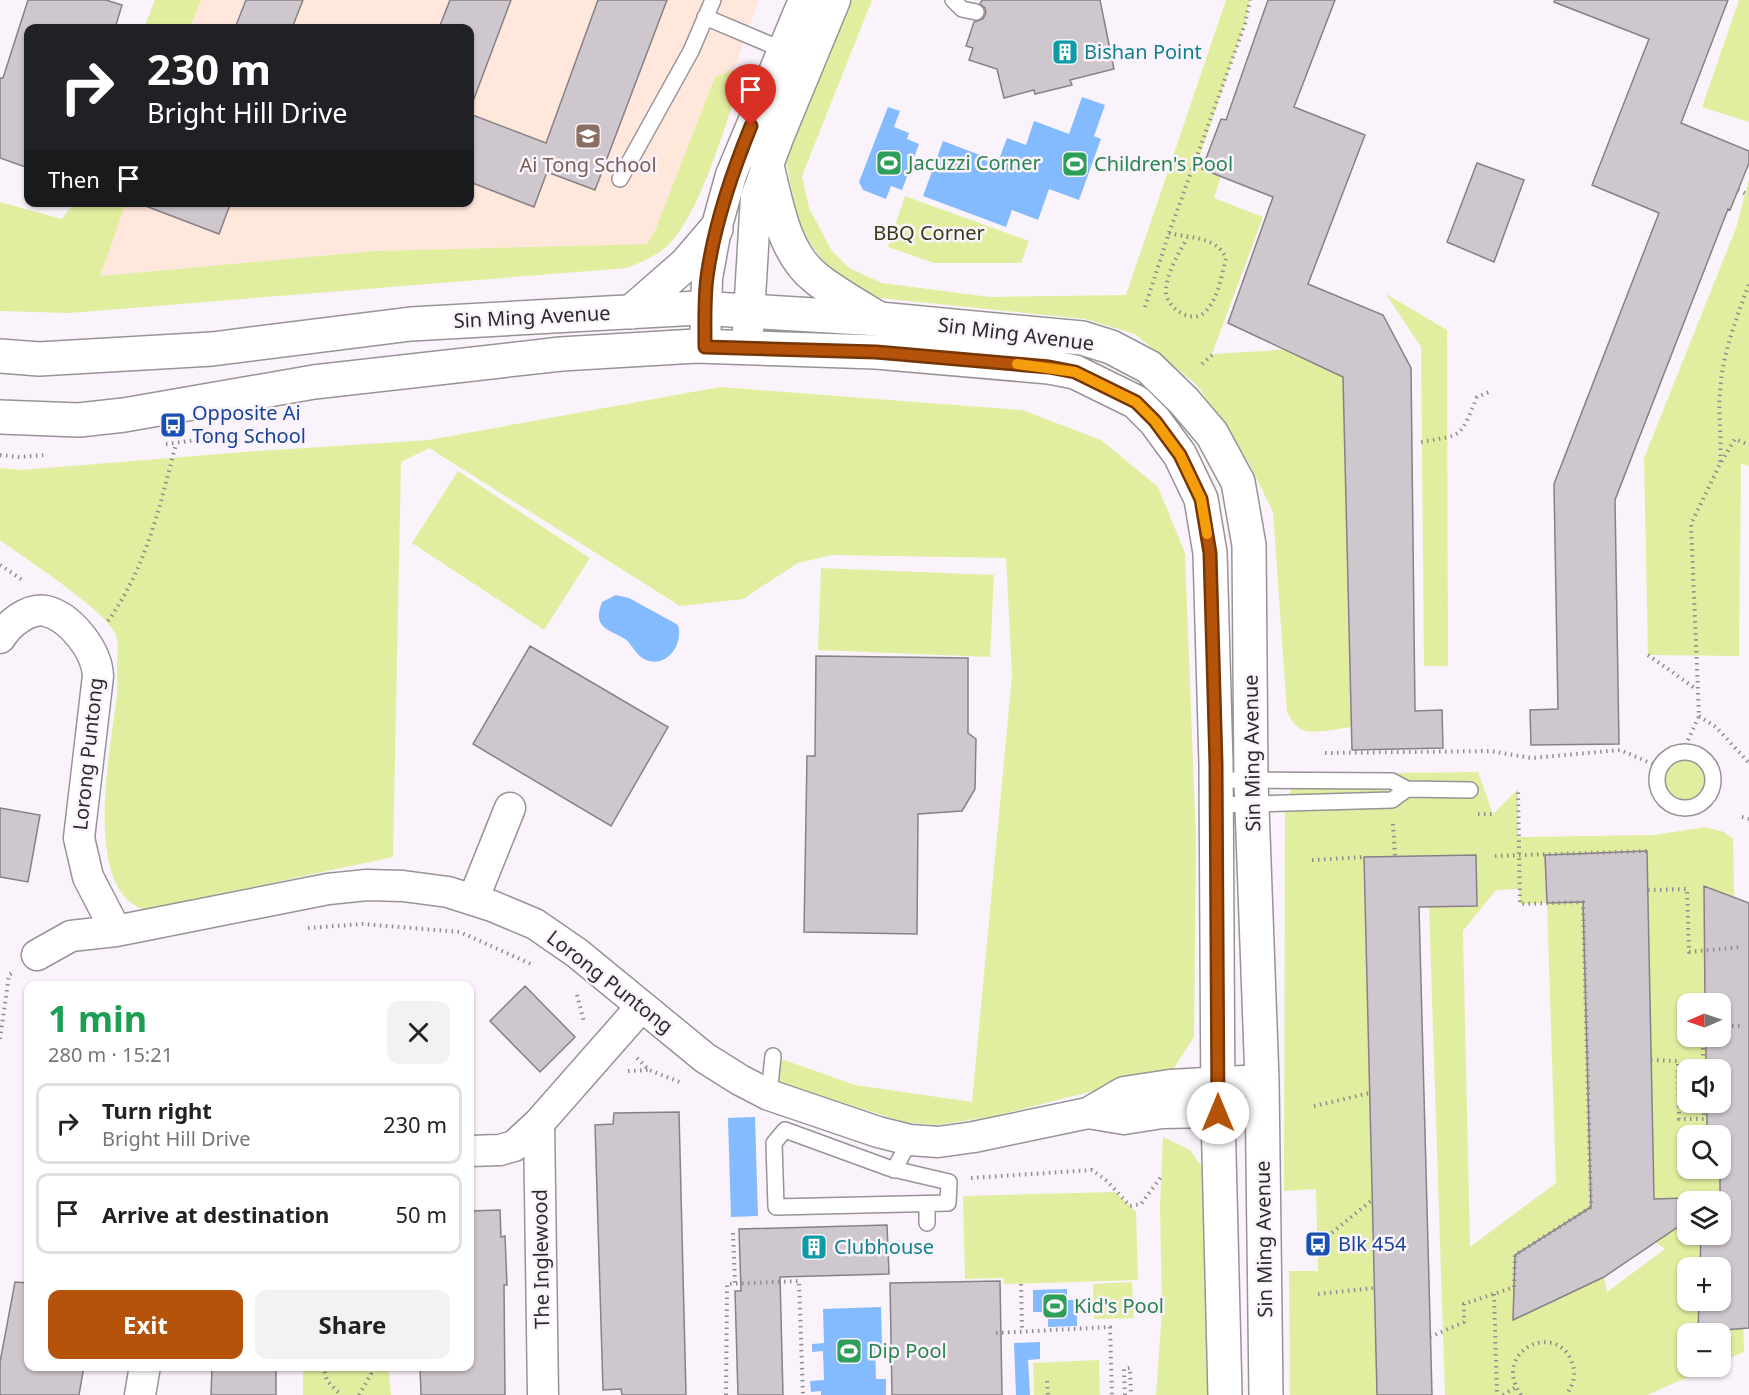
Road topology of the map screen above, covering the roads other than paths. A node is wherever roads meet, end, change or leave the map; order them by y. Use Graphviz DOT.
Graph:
graph roads {
  1 [pos="713,0"];
  2 [pos="804,0"];
  3 [pos="835,0"];
  4 [pos="953,0"];
  5 [pos="976,12"];
  6 [pos="705,17"];
  7 [pos="795,55"];
  8 [pos="767,166"];
  9 [pos="620,179"];
  10 [pos="716,229"];
  11 [pos="705,309"];
  12 [pos="748,310"];
  13 [pos="632,312"];
  14 [pos="879,319"];
  15 [pos="705,347"];
  16 [pos="747,348"];
  17 [pos="0,356"];
  18 [pos="0,417"];
  19 [pos="0,638"];
  20 [pos="1659,767"];
  21 [pos="1407,789"];
  22 [pos="1470,790"];
  23 [pos="1252,792"];
  24 [pos="1216,793"];
  25 [pos="510,808"];
  26 [pos="473,900"];
  27 [pos="116,931"];
  28 [pos="38,955"];
  29 [pos="641,1007"];
  30 [pos="772,1056"];
  31 [pos="770,1095"];
  32 [pos="1262,1095"];
  33 [pos="1218,1097"];
  34 [pos="539,1123"];
  35 [pos="910,1140"];
  36 [pos="474,1151"];
  37 [pos="894,1170"];
  38 [pos="927,1204"];
  39 [pos="927,1223"];
  40 [pos="144,1371"];
  41 [pos="140,1395"];
  42 [pos="543,1395"];
  43 [pos="1226,1395"];
  44 [pos="1266,1395"];
  1 -- 6 [label="lane"];
  2 -- 7 [label="street"];
  3 -- 7 [label="street"];
  4 -- 5 [label="lane"];
  6 -- 7 [label="lane"];
  6 -- 9 [label="lane"];
  7 -- 8 [label="street"];
  7 -- 10 [label="street"];
  8 -- 12 [label="street"];
  8 -- 14 [label="main road"];
  10 -- 11 [label="street"];
  10 -- 13 [label="main road"];
  11 -- 12 [label="main road, Sin Ming Avenue"];
  11 -- 13 [label="main road, Sin Ming Avenue"];
  11 -- 15 [label="street"];
  12 -- 14 [label="main road, Sin Ming Avenue"];
  12 -- 16 [label="street"];
  13 -- 17 [label="main road, Sin Ming Avenue"];
  14 -- 23 [label="main road, Sin Ming Avenue"];
  15 -- 16 [label="main road, Sin Ming Avenue"];
  15 -- 18 [label="main road, Sin Ming Avenue"];
  16 -- 24 [label="main road, Sin Ming Avenue"];
  19 -- 27 [label="street, Lorong Puntong"];
  20 -- 20 [label="lane"];
  21 -- 22 [label="lane"];
  21 -- 23 [label="lane"];
  21 -- 23 [label="lane"];
  23 -- 24 [label="lane"];
  23 -- 24 [label="lane"];
  23 -- 32 [label="main road, Sin Ming Avenue"];
  24 -- 33 [label="main road, Sin Ming Avenue"];
  25 -- 26 [label="street"];
  26 -- 27 [label="street, Lorong Puntong"];
  26 -- 29 [label="street, Lorong Puntong"];
  27 -- 28 [label="street, Lorong Puntong"];
  29 -- 31 [label="street, Lorong Puntong"];
  29 -- 34 [label="street"];
  30 -- 31 [label="lane"];
  31 -- 35 [label="street, Lorong Puntong"];
  32 -- 33 [label="street, Lorong Puntong"];
  32 -- 44 [label="main road, Sin Ming Avenue"];
  33 -- 35 [label="street, Lorong Puntong"];
  33 -- 43 [label="main road, Sin Ming Avenue"];
  34 -- 36 [label="street"];
  34 -- 42 [label="street, The Inglewood"];
  35 -- 37 [label="lane"];
  37 -- 38 [label="lane"];
  37 -- 38 [label="lane"];
  38 -- 39 [label="lane"];
  40 -- 41 [label="street"];
}
